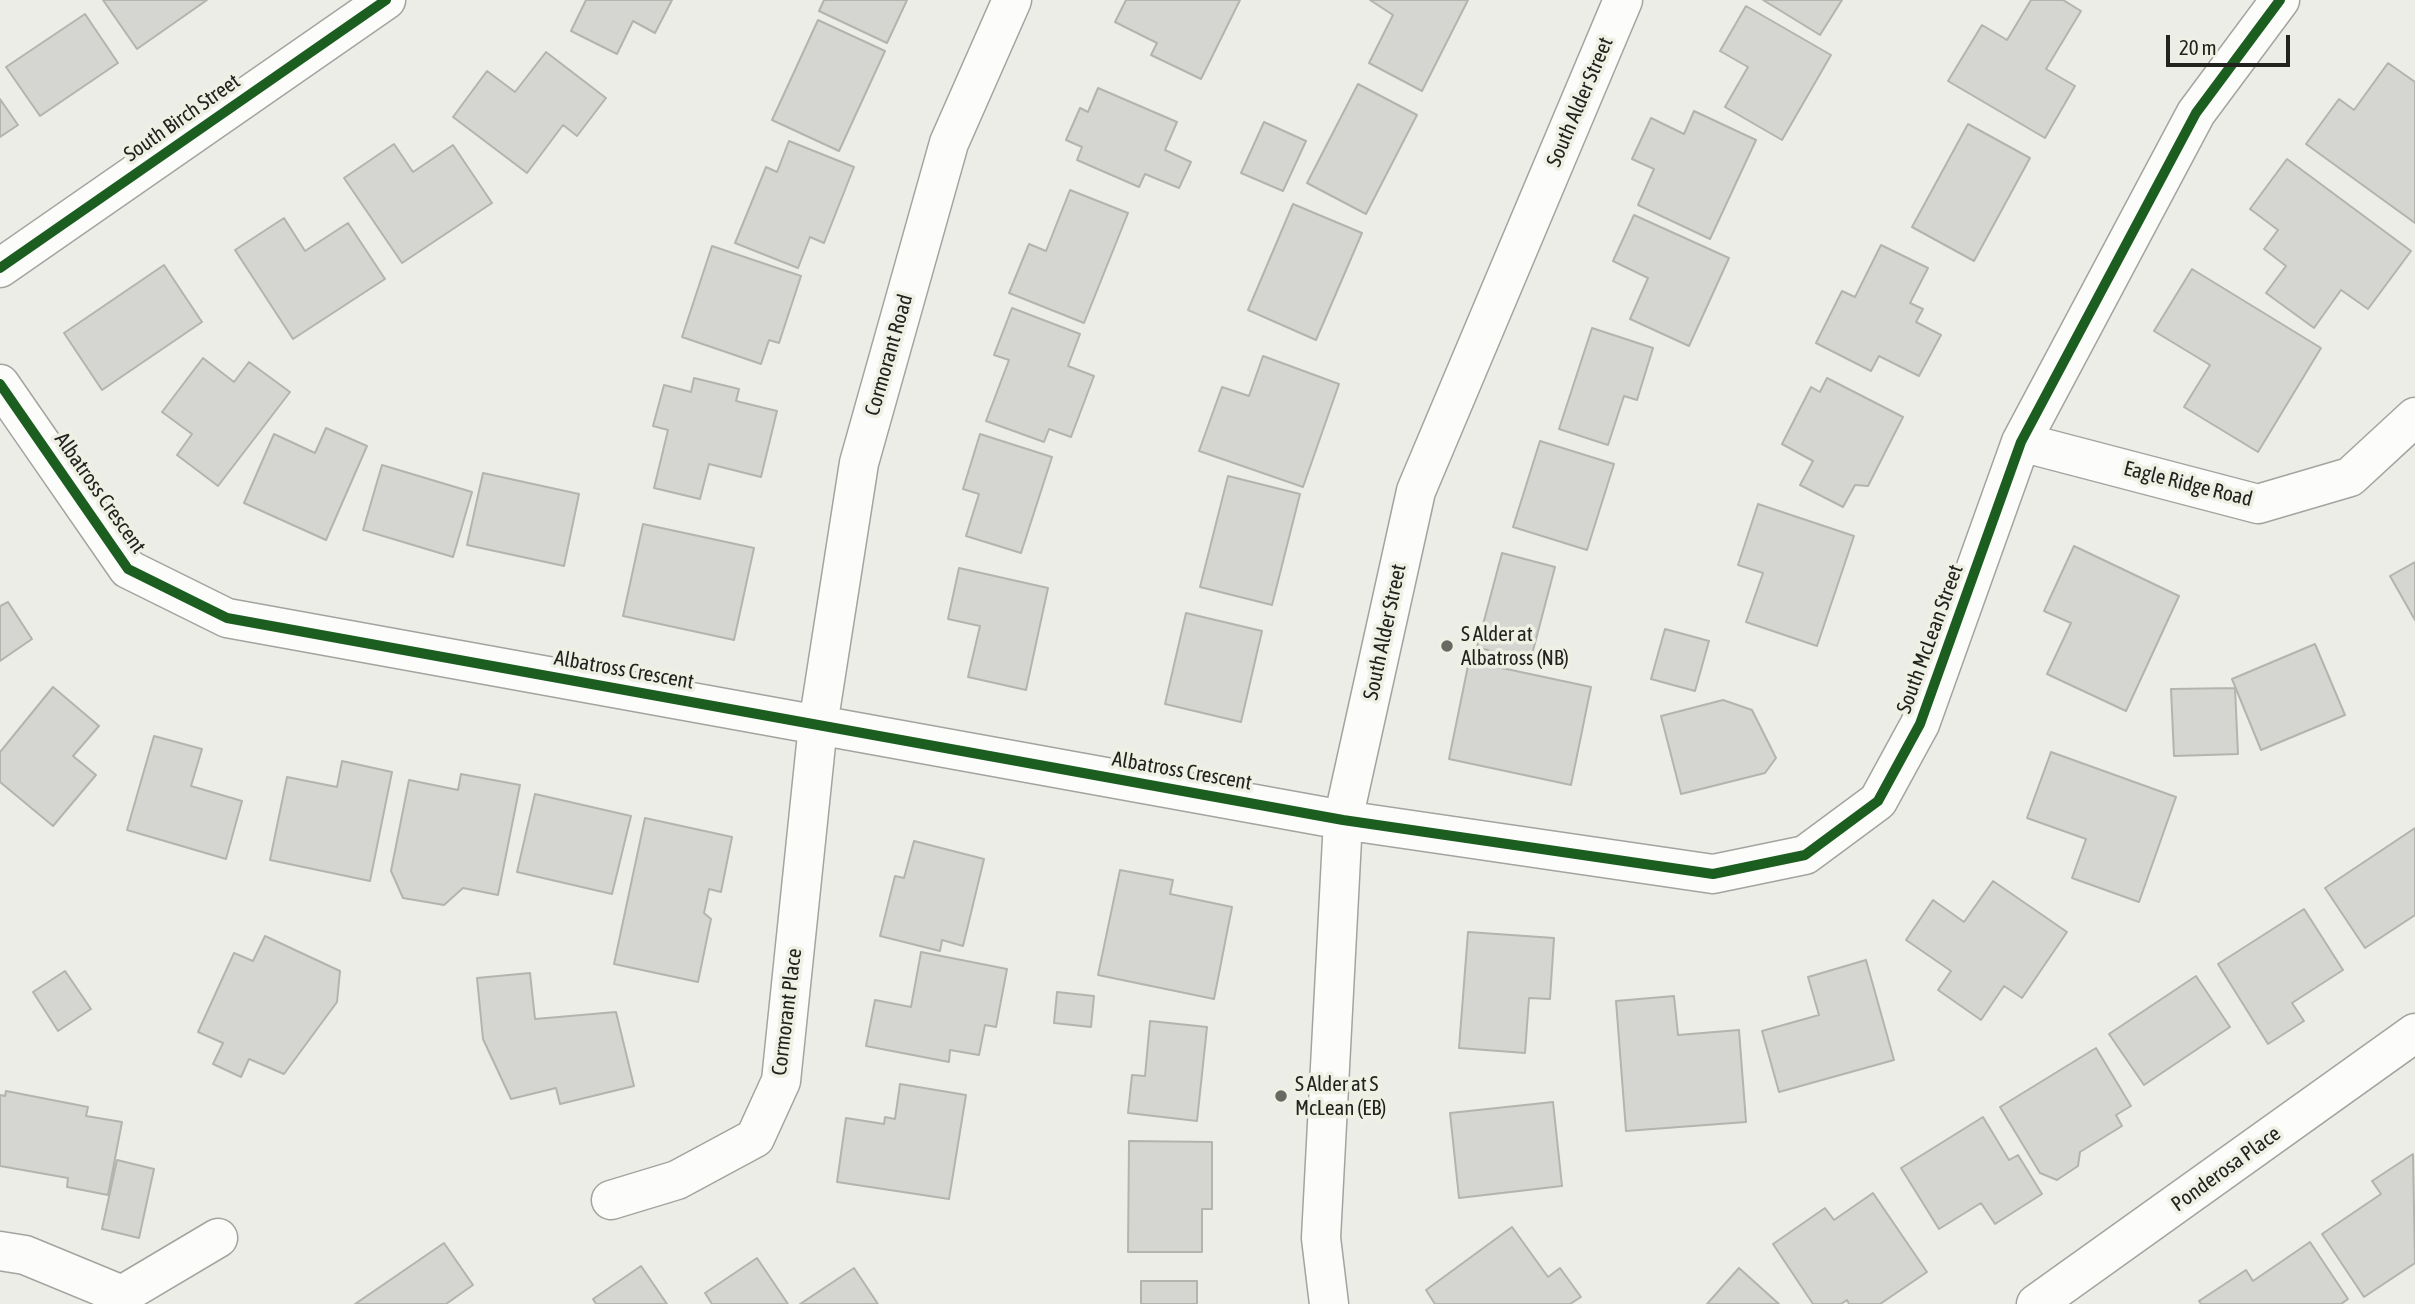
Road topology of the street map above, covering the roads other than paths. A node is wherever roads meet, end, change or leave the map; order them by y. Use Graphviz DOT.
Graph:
graph roads {
  1 [pos="386,0"];
  2 [pos="1012,0"];
  3 [pos="1623,0"];
  4 [pos="2280,0"];
  5 [pos="0,268"];
  6 [pos="0,384"];
  7 [pos="2415,416"];
  8 [pos="2021,442"];
  9 [pos="818,725"];
  10 [pos="1343,820"];
  11 [pos="2415,1033"];
  12 [pos="611,1200"];
  13 [pos="218,1238"];
  14 [pos="0,1251"];
  15 [pos="1329,1304"];
  16 [pos="2036,1304"];
  1 -- 5 [label="street, South Birch Street"];
  2 -- 9 [label="street, Cormorant Road"];
  3 -- 10 [label="street, South Alder Street"];
  4 -- 8 [label="street, South McLean Street"];
  6 -- 9 [label="street, Albatross Crescent"];
  7 -- 8 [label="street, Eagle Ridge Road"];
  8 -- 10 [label="street, South McLean Street"];
  9 -- 10 [label="street, Albatross Crescent"];
  9 -- 12 [label="street, Cormorant Place"];
  10 -- 15 [label="street, South Alder Street"];
  11 -- 16 [label="street, Ponderosa Place"];
  13 -- 14 [label="street"];
}
